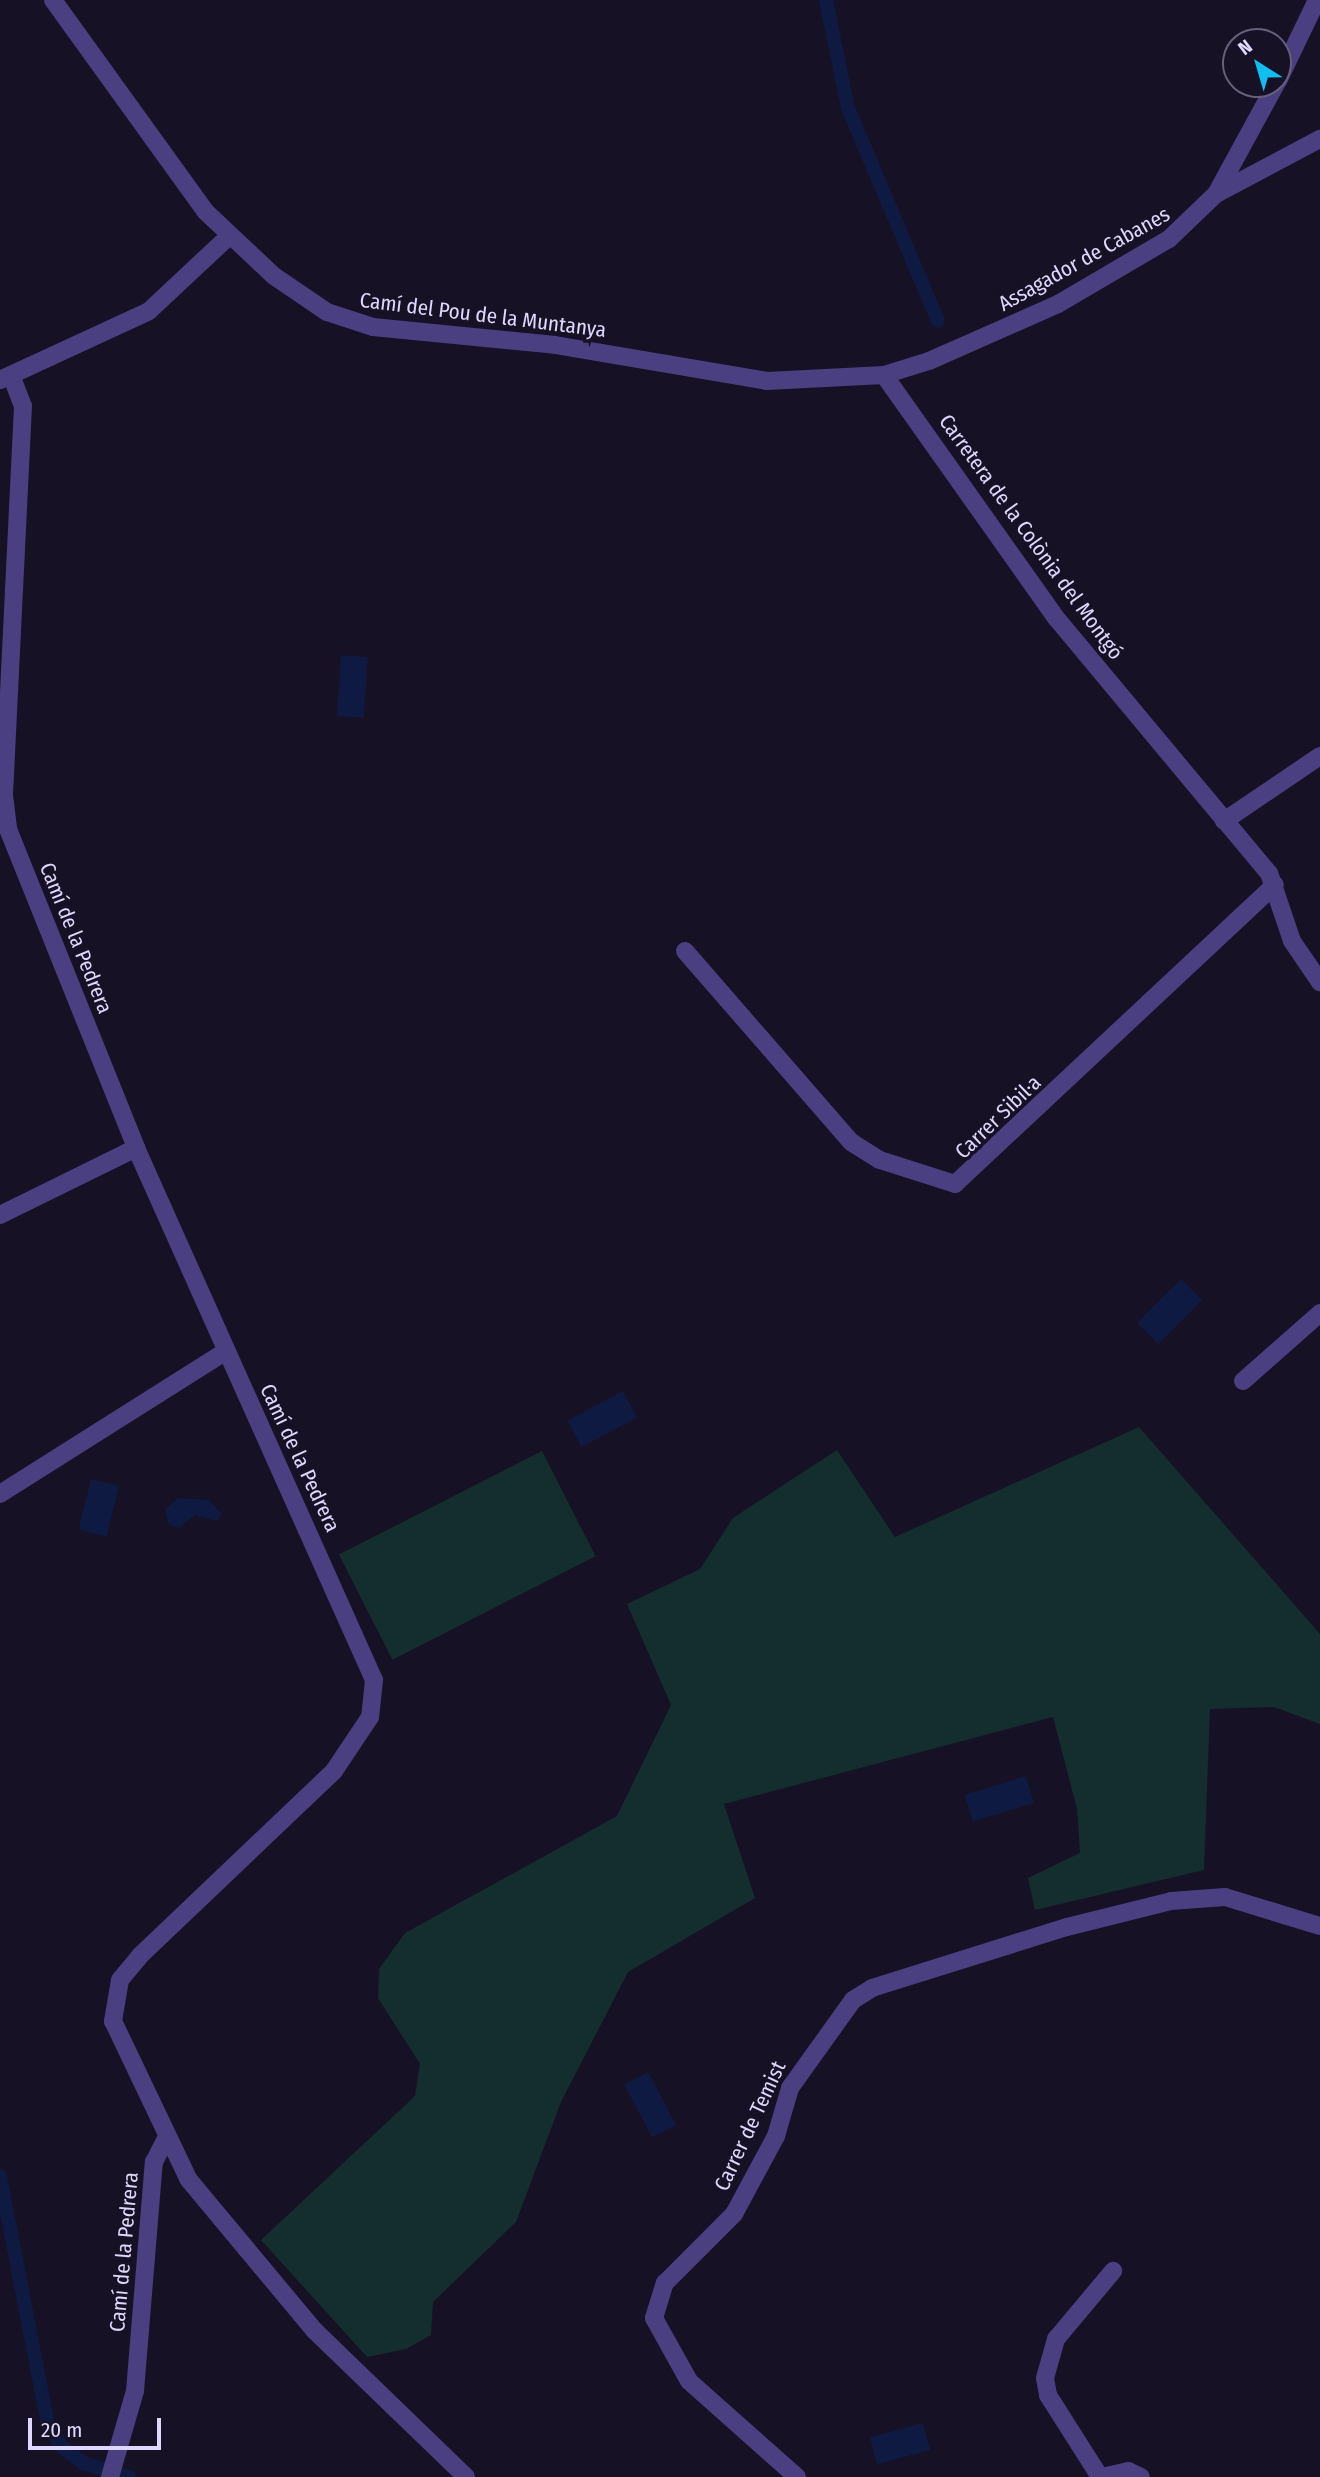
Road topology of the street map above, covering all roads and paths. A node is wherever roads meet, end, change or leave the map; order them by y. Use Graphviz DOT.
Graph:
graph roads {
  1 [pos="53,0"];
  2 [pos="1317,0"];
  3 [pos="1292,51"];
  4 [pos="1268,98"];
  5 [pos="1320,139"];
  6 [pos="1216,194"];
  7 [pos="228,237"];
  8 [pos="884,375"];
  9 [pos="6,377"];
  10 [pos="1320,756"];
  11 [pos="2,796"];
  12 [pos="1224,821"];
  13 [pos="1275,885"];
  14 [pos="685,951"];
  15 [pos="1320,982"];
  16 [pos="136,1148"];
  17 [pos="0,1215"];
  18 [pos="1320,1313"];
  19 [pos="225,1352"];
  20 [pos="1243,1381"];
  21 [pos="0,1494"];
  22 [pos="1320,1926"];
  23 [pos="165,2140"];
  24 [pos="1113,2271"];
  25 [pos="110,2477"];
  26 [pos="466,2477"];
  27 [pos="797,2477"];
  28 [pos="1101,2477"];
  29 [pos="1141,2477"];
  1 -- 7 [label="street, Camí del Pou de la Muntanya"];
  2 -- 3 [label="street, Assagador de Cabanes"];
  4 -- 6 [label="street, Assagador de Cabanes"];
  5 -- 6 [label="street"];
  6 -- 8 [label="street, Assagador de Cabanes"];
  7 -- 8 [label="street, Camí del Pou de la Muntanya"];
  7 -- 9 [label="street"];
  8 -- 12 [label="street, Carretera de la Colònia del Montgó"];
  9 -- 11 [label="street, Camí de la Pedrera"];
  10 -- 12 [label="street"];
  11 -- 16 [label="street, Camí de la Pedrera"];
  12 -- 13 [label="street, Carretera de la Colònia del Montgó"];
  13 -- 14 [label="street, Carrer Sibil·a"];
  13 -- 15 [label="street, Carretera de la Colònia del Montgó"];
  16 -- 17 [label="street"];
  16 -- 19 [label="street, Camí de la Pedrera"];
  18 -- 20 [label="street"];
  19 -- 21 [label="street"];
  19 -- 23 [label="street, Camí de la Pedrera"];
  22 -- 27 [label="street, Carrer de Temist"];
  23 -- 25 [label="street, Camí de la Pedrera"];
  23 -- 26 [label="street"];
  24 -- 28 [label="street"];
  28 -- 29 [label="street"];
}
